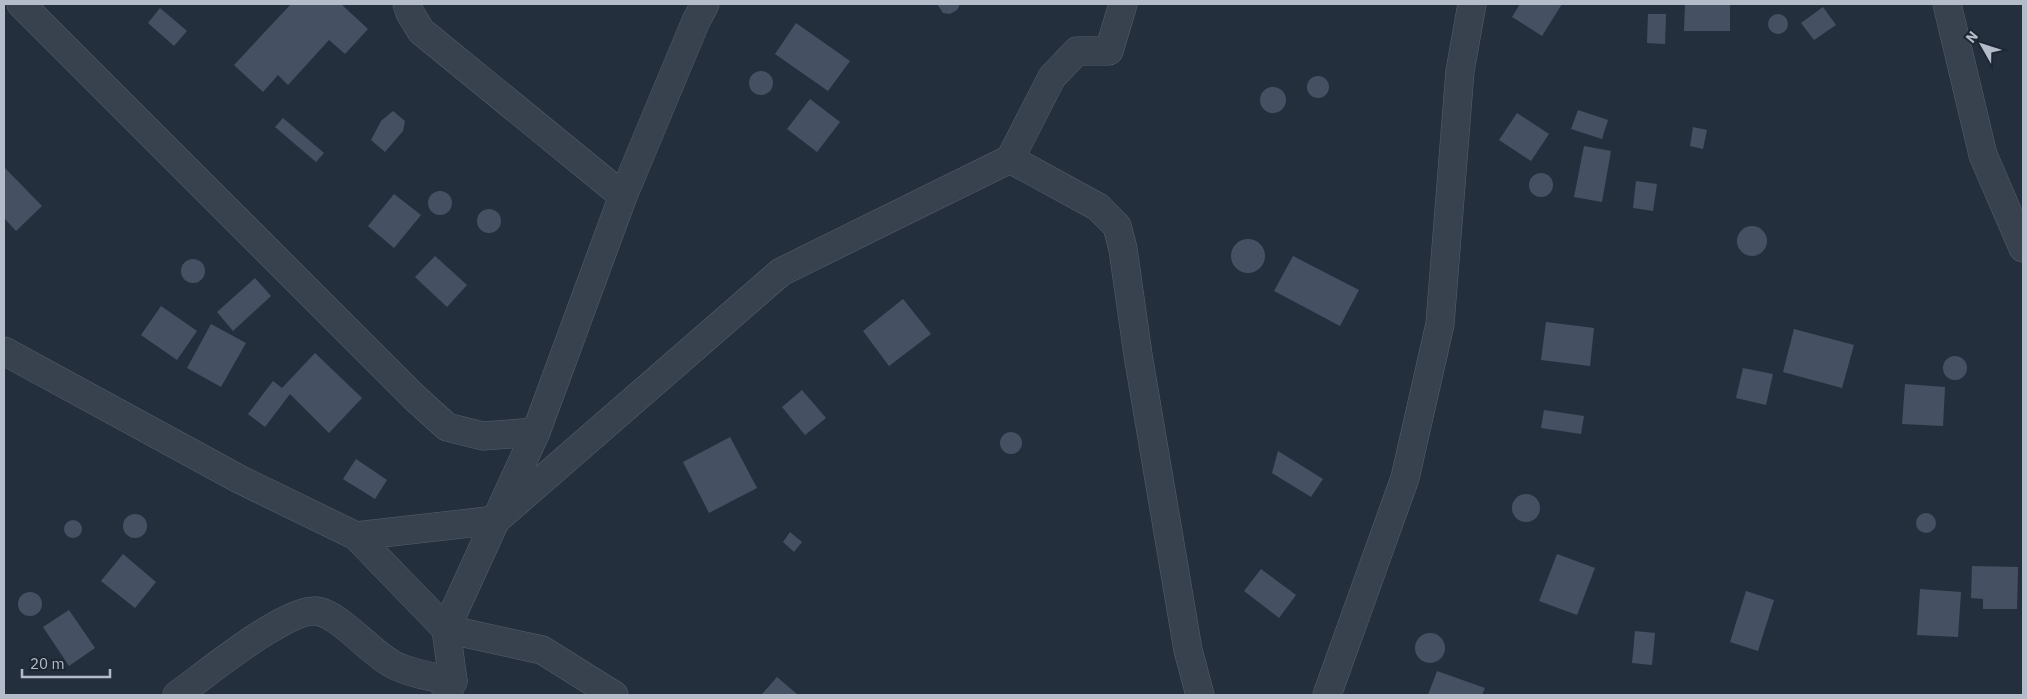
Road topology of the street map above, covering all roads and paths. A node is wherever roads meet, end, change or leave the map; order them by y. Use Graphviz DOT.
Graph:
graph roads {
  1 [pos="21,4"];
  2 [pos="406,4"];
  3 [pos="705,4"];
  4 [pos="1123,4"];
  5 [pos="1472,4"];
  6 [pos="1947,4"];
  7 [pos="1010,159"];
  8 [pos="623,196"];
  9 [pos="2023,248"];
  10 [pos="4,351"];
  11 [pos="536,432"];
  12 [pos="496,520"];
  13 [pos="356,536"];
  14 [pos="446,630"];
  15 [pos="450,688"];
  16 [pos="177,695"];
  17 [pos="614,695"];
  18 [pos="1200,695"];
  19 [pos="1327,695"];
  1 -- 11 [label="street"];
  2 -- 8 [label="street"];
  3 -- 8 [label="street"];
  4 -- 7 [label="street"];
  5 -- 19 [label="street"];
  6 -- 9 [label="street"];
  7 -- 12 [label="street"];
  7 -- 18 [label="street"];
  8 -- 11 [label="street"];
  10 -- 13 [label="street"];
  11 -- 12 [label="street"];
  12 -- 13 [label="street"];
  12 -- 14 [label="street"];
  13 -- 14 [label="street"];
  14 -- 15 [label="street"];
  14 -- 17 [label="street"];
  15 -- 16 [label="street"];
}
